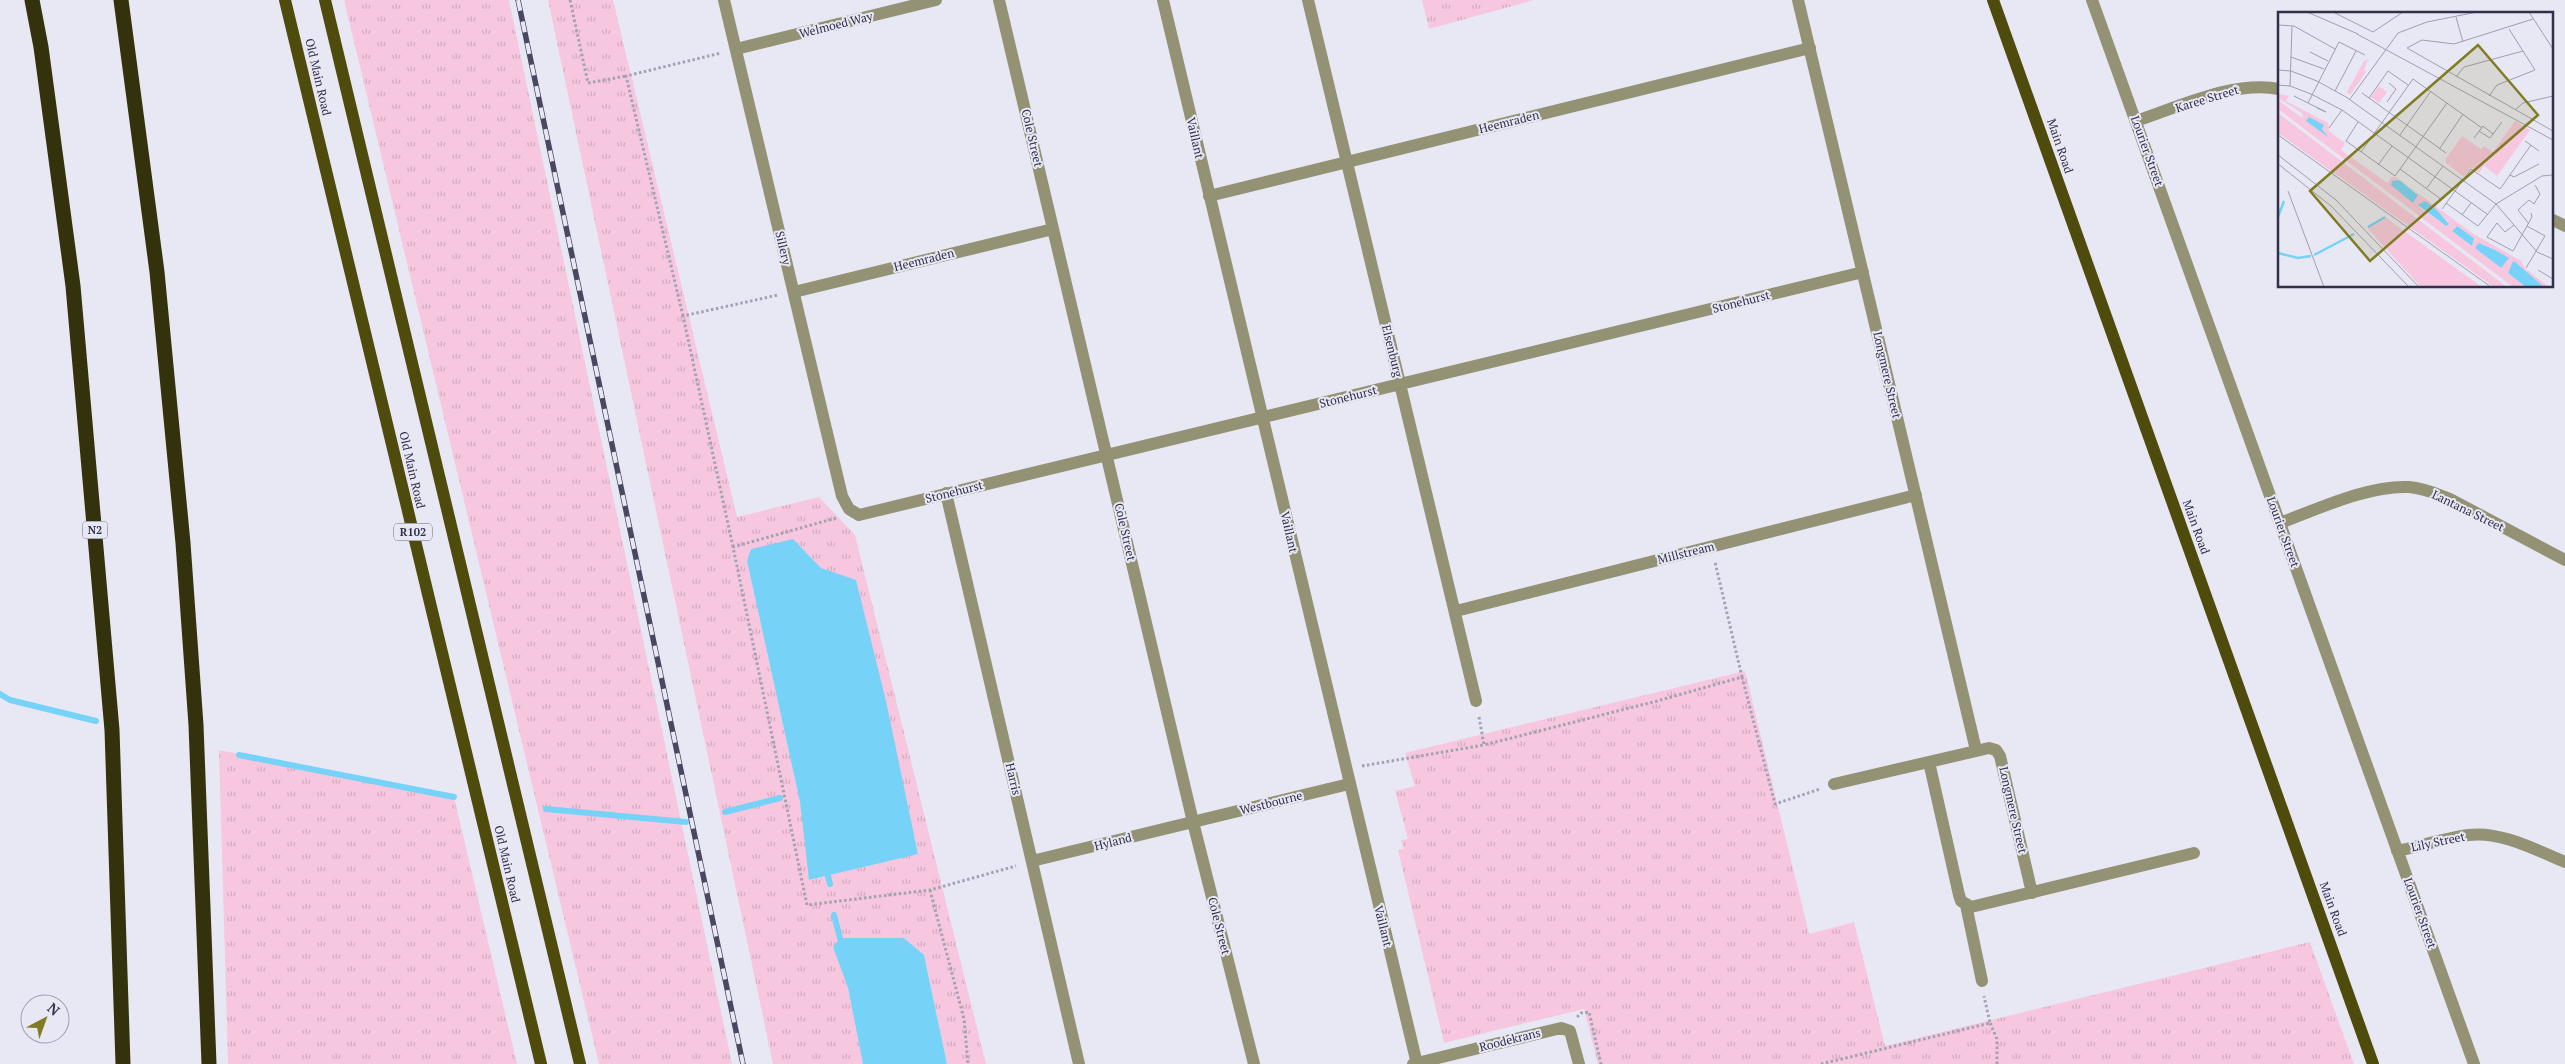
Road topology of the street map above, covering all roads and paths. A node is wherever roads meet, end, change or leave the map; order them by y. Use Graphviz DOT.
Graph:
graph roads {
  1 [pos="32,0"];
  2 [pos="121,0"];
  3 [pos="285,0"];
  4 [pos="325,0"];
  5 [pos="570,0"];
  6 [pos="724,0"];
  7 [pos="936,0"];
  8 [pos="999,0"];
  9 [pos="1163,0"];
  10 [pos="1308,0"];
  11 [pos="1798,0"];
  12 [pos="1993,0"];
  13 [pos="2092,0"];
  14 [pos="1810,48"];
  15 [pos="736,49"];
  16 [pos="626,76"];
  17 [pos="2278,90"];
  18 [pos="2136,121"];
  19 [pos="1346,162"];
  20 [pos="1209,196"];
  21 [pos="2552,220"];
  22 [pos="2565,226"];
  23 [pos="1053,229"];
  24 [pos="1863,272"];
  25 [pos="794,292"];
  26 [pos="683,316"];
  27 [pos="1400,384"];
  28 [pos="1262,417"];
  29 [pos="1107,454"];
  30 [pos="946,493"];
  31 [pos="1916,495"];
  32 [pos="854,514"];
  33 [pos="2280,523"];
  34 [pos="733,547"];
  35 [pos="1711,547"];
  36 [pos="2565,560"];
  37 [pos="1456,611"];
  38 [pos="1742,677"];
  39 [pos="1476,702"];
  40 [pos="1484,745"];
  41 [pos="1976,750"];
  42 [pos="1929,762"];
  43 [pos="1345,769"];
  44 [pos="1349,784"];
  45 [pos="1834,784"];
  46 [pos="1193,822"];
  47 [pos="2397,851"];
  48 [pos="2194,853"];
  49 [pos="1032,861"];
  50 [pos="2565,862"];
  51 [pos="930,890"];
  52 [pos="2032,893"];
  53 [pos="1966,905"];
  54 [pos="1982,981"];
  55 [pos="1990,1023"];
  56 [pos="123,1064"];
  57 [pos="209,1064"];
  58 [pos="541,1064"];
  59 [pos="580,1064"];
  60 [pos="968,1064"];
  61 [pos="1079,1064"];
  62 [pos="1254,1064"];
  63 [pos="1416,1064"];
  64 [pos="1579,1064"];
  65 [pos="1820,1064"];
  66 [pos="1997,1064"];
  67 [pos="2374,1064"];
  68 [pos="2474,1064"];
  1 -- 56 [label="highway, N2"];
  2 -- 57 [label="highway"];
  3 -- 58 [label="main road, Old Main Road / R102"];
  4 -- 59 [label="main road, Old Main Road / R102"];
  5 -- 16 [label="path"];
  6 -- 15 [label="street, Sillery"];
  7 -- 15 [label="street, Welmoed Way"];
  8 -- 23 [label="street, Cole Street"];
  9 -- 20 [label="street, Vaillant"];
  10 -- 19 [label="street, Elsenburg"];
  11 -- 14 [label="street, Longmere Street"];
  12 -- 67 [label="main road, Main Road"];
  13 -- 18 [label="street, Lourier Street"];
  14 -- 19 [label="street, Heemraden"];
  14 -- 24 [label="street, Longmere Street"];
  15 -- 16 [label="path"];
  15 -- 25 [label="street, Sillery"];
  16 -- 26 [label="path"];
  17 -- 18 [label="street, Karee Street"];
  18 -- 33 [label="street, Lourier Street"];
  19 -- 20 [label="street, Heemraden"];
  19 -- 27 [label="street, Elsenburg"];
  20 -- 28 [label="street, Vaillant"];
  21 -- 22 [label="street"];
  23 -- 25 [label="street, Heemraden"];
  23 -- 29 [label="street, Cole Street"];
  24 -- 27 [label="street, Stonehurst"];
  24 -- 31 [label="street, Longmere Street"];
  25 -- 26 [label="path"];
  25 -- 32 [label="street, Sillery"];
  26 -- 34 [label="path"];
  27 -- 28 [label="street, Stonehurst"];
  27 -- 37 [label="street, Elsenburg"];
  28 -- 29 [label="street, Stonehurst"];
  28 -- 43 [label="street, Vaillant"];
  29 -- 30 [label="street, Stonehurst"];
  29 -- 46 [label="street, Cole Street"];
  30 -- 32 [label="street, Stonehurst"];
  30 -- 49 [label="street, Harris"];
  31 -- 35 [label="street, Millstream"];
  31 -- 41 [label="street, Longmere Street"];
  32 -- 34 [label="path"];
  33 -- 36 [label="street, Lantana Street"];
  33 -- 47 [label="street, Lourier Street"];
  34 -- 51 [label="path"];
  35 -- 37 [label="street, Millstream"];
  35 -- 38 [label="path"];
  37 -- 39 [label="street, Elsenburg"];
  38 -- 40 [label="path"];
  38 -- 45 [label="path"];
  39 -- 40 [label="path"];
  40 -- 43 [label="path"];
  41 -- 42 [label="street, Longmere Street"];
  41 -- 52 [label="street, Longmere Street"];
  42 -- 45 [label="street, Longmere Street"];
  42 -- 53 [label="street"];
  43 -- 44 [label="street, Vaillant"];
  44 -- 46 [label="street, Westbourne"];
  44 -- 63 [label="street, Vaillant"];
  46 -- 49 [label="street, Hyland"];
  46 -- 62 [label="street, Cole Street"];
  47 -- 50 [label="street, Lily Street"];
  47 -- 68 [label="street, Lourier Street"];
  48 -- 52 [label="street"];
  49 -- 51 [label="path"];
  49 -- 61 [label="street, Harris"];
  51 -- 60 [label="path"];
  52 -- 53 [label="street"];
  53 -- 54 [label="street"];
  54 -- 55 [label="path"];
  55 -- 65 [label="path"];
  55 -- 66 [label="path"];
  63 -- 64 [label="street, Roodekrans"];
}
